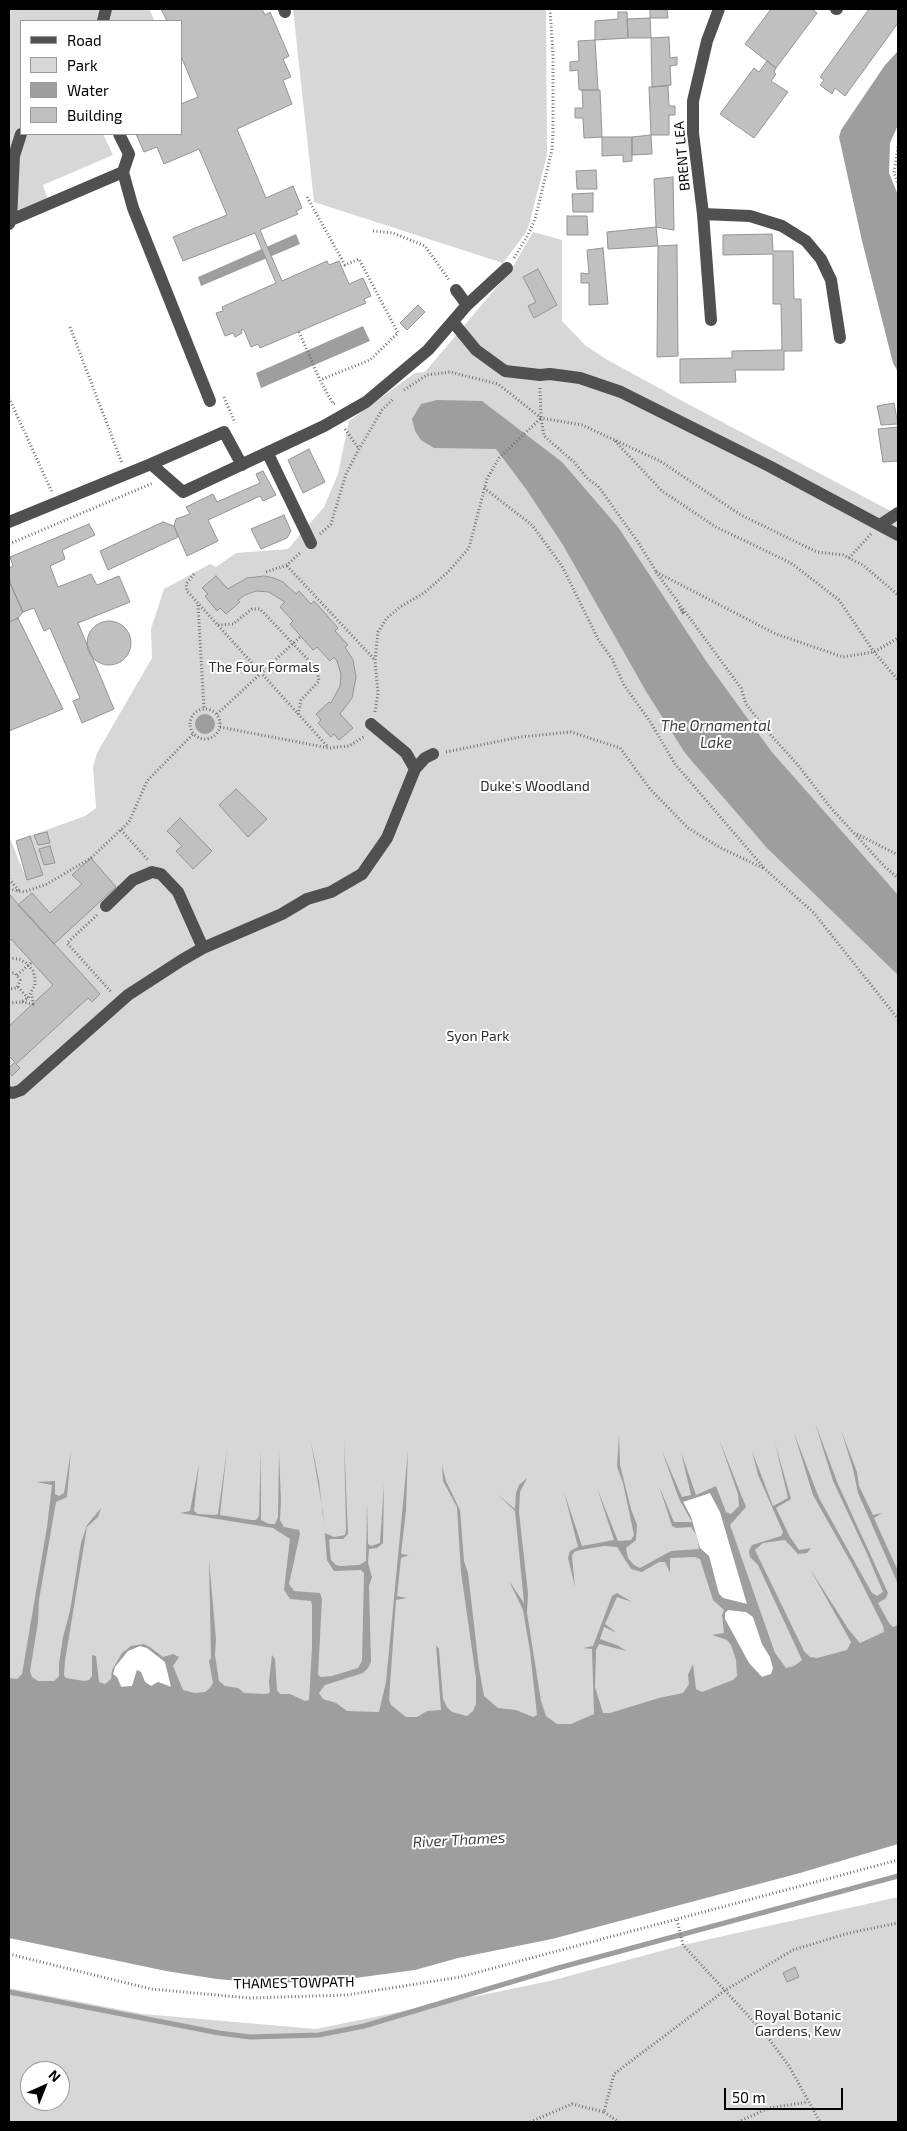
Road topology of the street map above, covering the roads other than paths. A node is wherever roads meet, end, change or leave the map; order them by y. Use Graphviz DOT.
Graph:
graph roads {
  1 [pos="719,9"];
  2 [pos="21,135"];
  3 [pos="119,135"];
  4 [pos="123,172"];
  5 [pos="703,214"];
  6 [pos="10,222"];
  7 [pos="507,268"];
  8 [pos="456,290"];
  9 [pos="467,305"];
  10 [pos="711,320"];
  11 [pos="453,322"];
  12 [pos="840,338"];
  13 [pos="210,402"];
  14 [pos="268,452"];
  15 [pos="150,464"];
  16 [pos="242,465"];
  17 [pos="898,513"];
  18 [pos="9,522"];
  19 [pos="880,525"];
  20 [pos="898,535"];
  21 [pos="311,543"];
  22 [pos="371,724"];
  23 [pos="433,754"];
  24 [pos="415,769"];
  25 [pos="106,906"];
  26 [pos="204,948"];
  27 [pos="9,1092"];
  1 -- 5 [label="street, BRENT LEA"];
  2 -- 6 [label="street"];
  3 -- 4 [label="street"];
  4 -- 6 [label="street"];
  4 -- 13 [label="street"];
  5 -- 10 [label="street, BRENT LEA"];
  5 -- 12 [label="street"];
  7 -- 9 [label="street"];
  8 -- 9 [label="street"];
  9 -- 11 [label="street"];
  11 -- 14 [label="street"];
  11 -- 19 [label="street"];
  14 -- 16 [label="street"];
  14 -- 21 [label="street"];
  15 -- 16 [label="street"];
  15 -- 16 [label="street"];
  15 -- 18 [label="street"];
  17 -- 19 [label="street"];
  19 -- 20 [label="street"];
  22 -- 24 [label="street"];
  23 -- 24 [label="street"];
  24 -- 26 [label="street"];
  25 -- 26 [label="street"];
  26 -- 27 [label="street"];
}
